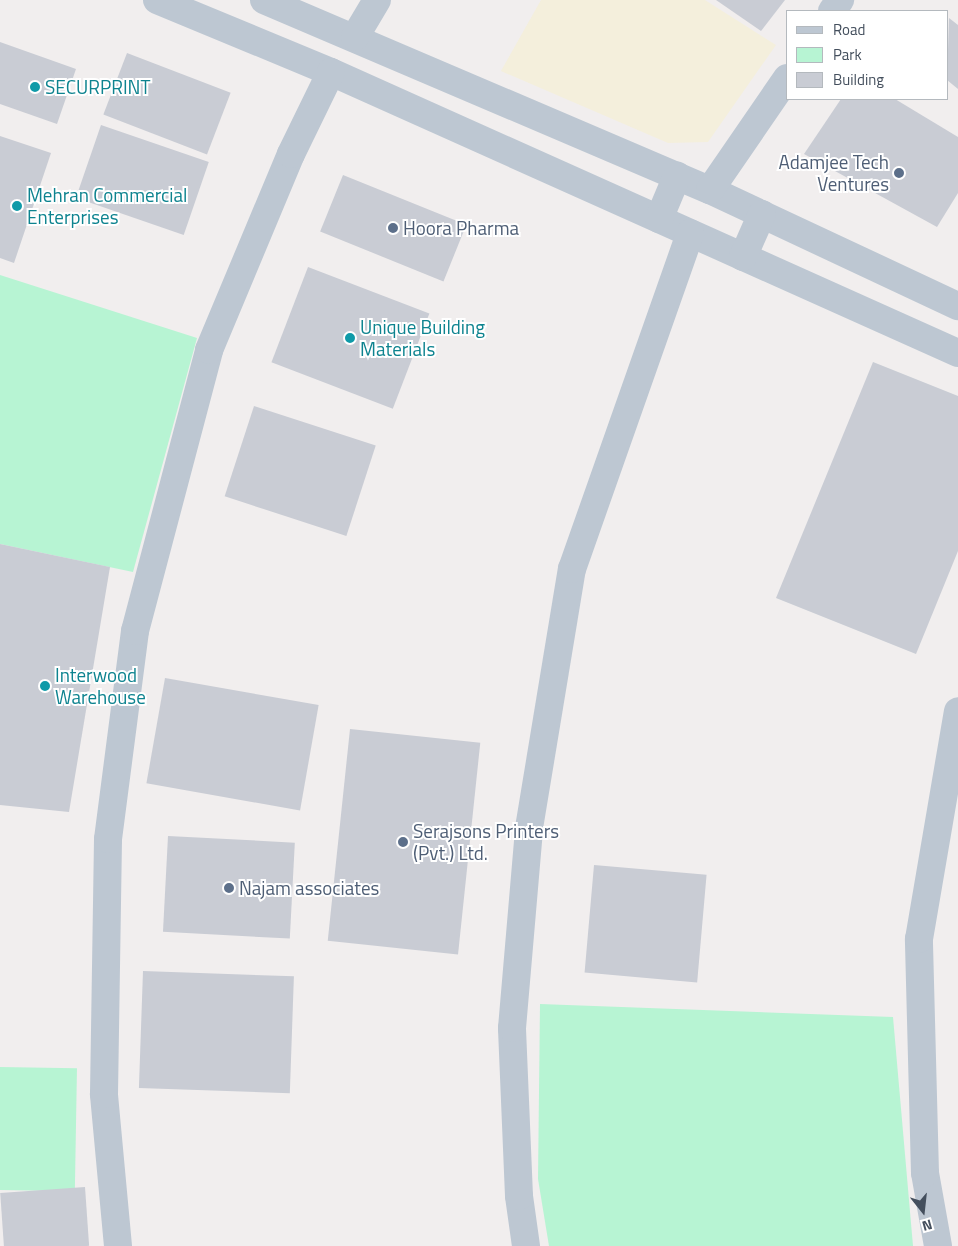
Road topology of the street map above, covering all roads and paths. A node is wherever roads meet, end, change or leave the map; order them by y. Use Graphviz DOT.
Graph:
graph roads {
  1 [pos="157,0"];
  2 [pos="264,0"];
  3 [pos="377,0"];
  4 [pos="303,16"];
  5 [pos="355,37"];
  6 [pos="388,51"];
  7 [pos="288,54"];
  8 [pos="331,72"];
  9 [pos="786,79"];
  10 [pos="371,90"];
  11 [pos="678,176"];
  12 [pos="710,190"];
  13 [pos="762,214"];
  14 [pos="659,219"];
  15 [pos="690,233"];
  16 [pos="743,256"];
  17 [pos="958,306"];
  18 [pos="958,353"];
  19 [pos="958,711"];
  20 [pos="118,1246"];
  21 [pos="526,1246"];
  22 [pos="938,1246"];
  1 -- 7 [label="lane"];
  2 -- 4 [label="lane"];
  3 -- 5 [label="lane"];
  4 -- 5 [label="lane"];
  4 -- 7 [label="lane"];
  5 -- 6 [label="lane"];
  6 -- 10 [label="lane"];
  6 -- 11 [label="lane"];
  7 -- 8 [label="lane"];
  8 -- 10 [label="lane"];
  8 -- 20 [label="lane"];
  9 -- 12 [label="lane"];
  10 -- 14 [label="lane"];
  11 -- 12 [label="lane"];
  11 -- 14 [label="lane"];
  12 -- 13 [label="lane"];
  13 -- 16 [label="lane"];
  13 -- 17 [label="lane"];
  14 -- 15 [label="lane"];
  15 -- 16 [label="lane"];
  15 -- 21 [label="lane"];
  16 -- 18 [label="lane"];
  19 -- 22 [label="lane"];
}
